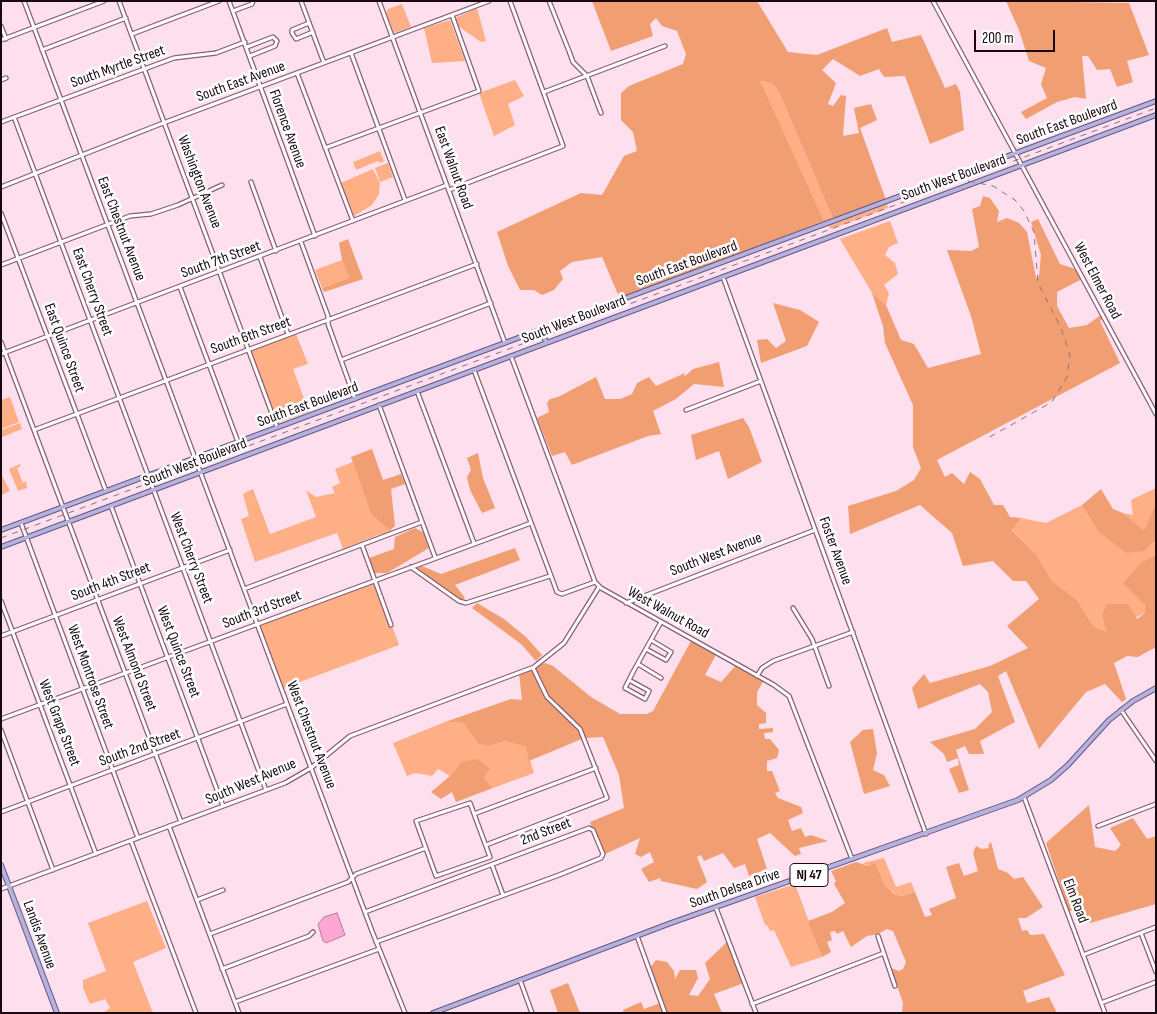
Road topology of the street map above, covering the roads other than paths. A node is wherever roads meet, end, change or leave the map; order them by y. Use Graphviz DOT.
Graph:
graph roads {
  1 [pos="24,1"];
  2 [pos="104,1"];
  3 [pos="119,1"];
  4 [pos="220,1"];
  5 [pos="236,1"];
  6 [pos="253,1"];
  7 [pos="301,1"];
  8 [pos="379,1"];
  9 [pos="489,1"];
  10 [pos="510,1"];
  11 [pos="549,1"];
  12 [pos="933,1"];
  13 [pos="230,2"];
  14 [pos="233,11"];
  15 [pos="452,15"];
  16 [pos="126,18"];
  17 [pos="309,24"];
  18 [pos="1,26"];
  19 [pos="34,28"];
  20 [pos="313,32"];
  21 [pos="132,34"];
  22 [pos="6,38"];
  23 [pos="392,38"];
  24 [pos="1,40"];
  25 [pos="245,42"];
  26 [pos="665,46"];
  27 [pos="247,47"];
  28 [pos="42,50"];
  29 [pos="351,53"];
  30 [pos="250,56"];
  31 [pos="324,63"];
  32 [pos="145,68"];
  33 [pos="297,73"];
  34 [pos="587,76"];
  35 [pos="6,78"];
  36 [pos="1,80"];
  37 [pos="259,88"];
  38 [pos="544,92"];
  39 [pos="61,100"];
  40 [pos="1156,102"];
  41 [pos="420,113"];
  42 [pos="601,114"];
  43 [pos="1156,115"];
  44 [pos="14,118"];
  45 [pos="1,122"];
  46 [pos="164,123"];
  47 [pos="378,128"];
  48 [pos="325,148"];
  49 [pos="1015,154"];
  50 [pos="82,155"];
  51 [pos="1021,165"];
  52 [pos="36,174"];
  53 [pos="251,182"];
  54 [pos="447,184"];
  55 [pos="222,185"];
  56 [pos="1,187"];
  57 [pos="449,190"];
  58 [pos="194,199"];
  59 [pos="405,200"];
  60 [pos="1,213"];
  61 [pos="353,221"];
  62 [pos="108,225"];
  63 [pos="315,236"];
  64 [pos="61,242"];
  65 [pos="301,242"];
  66 [pos="276,251"];
  67 [pos="260,257"];
  68 [pos="18,258"];
  69 [pos="1,264"];
  70 [pos="477,264"];
  71 [pos="220,272"];
  72 [pos="722,276"];
  73 [pos="180,287"];
  74 [pos="137,303"];
  75 [pos="491,304"];
  76 [pos="90,320"];
  77 [pos="328,320"];
  78 [pos="541,330"];
  79 [pos="288,334"];
  80 [pos="48,336"];
  81 [pos="1,342"];
  82 [pos="546,342"];
  83 [pos="506,343"];
  84 [pos="248,350"];
  85 [pos="3,353"];
  86 [pos="511,356"];
  87 [pos="341,360"];
  88 [pos="209,364"];
  89 [pos="474,370"];
  90 [pos="166,381"];
  91 [pos="761,381"];
  92 [pos="417,391"];
  93 [pos="119,398"];
  94 [pos="355,400"];
  95 [pos="379,406"];
  96 [pos="686,410"];
  97 [pos="76,414"];
  98 [pos="1156,414"];
  99 [pos="277,428"];
  100 [pos="34,430"];
  101 [pos="238,442"];
  102 [pos="195,458"];
  103 [pos="198,465"];
  104 [pos="200,473"];
  105 [pos="148,475"];
  106 [pos="154,490"];
  107 [pos="106,491"];
  108 [pos="111,506"];
  109 [pos="63,507"];
  110 [pos="69,522"];
  111 [pos="422,522"];
  112 [pos="21,523"];
  113 [pos="531,523"];
  114 [pos="1,530"];
  115 [pos="815,530"];
  116 [pos="26,538"];
  117 [pos="474,543"];
  118 [pos="362,545"];
  119 [pos="1,547"];
  120 [pos="230,550"];
  121 [pos="435,558"];
  122 [pos="411,567"];
  123 [pos="183,568"];
  124 [pos="550,576"];
  125 [pos="374,580"];
  126 [pos="595,582"];
  127 [pos="140,584"];
  128 [pos="599,586"];
  129 [pos="244,589"];
  130 [pos="98,600"];
  131 [pos="1,601"];
  132 [pos="626,603"];
  133 [pos="793,608"];
  134 [pos="55,616"];
  135 [pos="661,622"];
  136 [pos="257,624"];
  137 [pos="391,625"];
  138 [pos="13,631"];
  139 [pos="852,632"];
  140 [pos="1,636"];
  141 [pos="651,640"];
  142 [pos="210,641"];
  143 [pos="814,646"];
  144 [pos="646,649"];
  145 [pos="168,657"];
  146 [pos="638,664"];
  147 [pos="533,668"];
  148 [pos="125,673"];
  149 [pos="757,676"];
  150 [pos="661,678"];
  151 [pos="629,680"];
  152 [pos="829,686"];
  153 [pos="1156,688"];
  154 [pos="83,689"];
  155 [pos="287,704"];
  156 [pos="40,705"];
  157 [pos="1121,710"];
  158 [pos="1,719"];
  159 [pos="240,722"];
  160 [pos="1,730"];
  161 [pos="198,738"];
  162 [pos="156,754"];
  163 [pos="1156,761"];
  164 [pos="311,768"];
  165 [pos="596,768"];
  166 [pos="113,770"];
  167 [pos="70,786"];
  168 [pos="266,790"];
  169 [pos="1024,797"];
  170 [pos="28,802"];
  171 [pos="1156,804"];
  172 [pos="223,806"];
  173 [pos="1,812"];
  174 [pos="474,814"];
  175 [pos="181,822"];
  176 [pos="169,826"];
  177 [pos="1098,826"];
  178 [pos="926,834"];
  179 [pos="138,838"];
  180 [pos="131,841"];
  181 [pos="486,844"];
  182 [pos="426,848"];
  183 [pos="96,854"];
  184 [pos="852,860"];
  185 [pos="1,865"];
  186 [pos="492,865"];
  187 [pos="53,870"];
  188 [pos="352,878"];
  189 [pos="9,886"];
  190 [pos="1,889"];
  191 [pos="223,890"];
  192 [pos="503,895"];
  193 [pos="197,900"];
  194 [pos="716,908"];
  195 [pos="365,912"];
  196 [pos="1156,927"];
  197 [pos="313,932"];
  198 [pos="1141,933"];
  199 [pos="210,934"];
  200 [pos="637,936"];
  201 [pos="878,936"];
  202 [pos="376,942"];
  203 [pos="379,949"];
  204 [pos="884,953"];
  205 [pos="1083,955"];
  206 [pos="222,969"];
  207 [pos="1156,972"];
  208 [pos="520,980"];
  209 [pos="1156,982"];
  210 [pos="895,986"];
  211 [pos="235,1002"];
  212 [pos="1101,1002"];
  213 [pos="752,1004"];
  214 [pos="57,1013"];
  215 [pos="196,1013"];
  216 [pos="239,1013"];
  217 [pos="405,1013"];
  218 [pos="433,1013"];
  219 [pos="532,1013"];
  220 [pos="665,1013"];
  221 [pos="756,1013"];
  222 [pos="1105,1013"];
  1 -- 19 [label="street, East Chestnut Avenue"];
  2 -- 19 [label="street"];
  3 -- 16 [label="street, Washington Avenue"];
  4 -- 21 [label="street"];
  5 -- 13 [label="street"];
  6 -- 14 [label="street"];
  7 -- 17 [label="street"];
  8 -- 23 [label="street, East Walnut Road"];
  9 -- 15 [label="street, South East Avenue"];
  10 -- 38 [label="street"];
  11 -- 34 [label="street"];
  12 -- 49 [label="street, West Elmer Road"];
  13 -- 14 [label="street, Florence Avenue"];
  14 -- 25 [label="street, Florence Avenue"];
  15 -- 23 [label="street, South East Avenue"];
  15 -- 41 [label="street"];
  16 -- 21 [label="street, Washington Avenue"];
  16 -- 28 [label="street"];
  17 -- 20 [label="street"];
  17 -- 20 [label="street"];
  18 -- 22 [label="street"];
  19 -- 22 [label="street"];
  19 -- 28 [label="street, East Chestnut Avenue"];
  20 -- 31 [label="street"];
  21 -- 32 [label="street, Washington Avenue"];
  22 -- 24 [label="street"];
  23 -- 29 [label="street, South East Avenue"];
  23 -- 41 [label="street, East Walnut Road"];
  25 -- 27 [label="street, Florence Avenue"];
  25 -- 32 [label="street, South Myrtle Street"];
  26 -- 34 [label="street"];
  27 -- 30 [label="street, Florence Avenue"];
  27 -- 30 [label="street"];
  28 -- 39 [label="street, East Chestnut Avenue"];
  29 -- 31 [label="street, South East Avenue"];
  29 -- 47 [label="street"];
  30 -- 37 [label="street, Florence Avenue"];
  31 -- 33 [label="street, South East Avenue"];
  32 -- 39 [label="street, South Myrtle Street"];
  32 -- 46 [label="street, Washington Avenue"];
  33 -- 37 [label="street, South East Avenue"];
  33 -- 48 [label="street"];
  34 -- 38 [label="street"];
  34 -- 42 [label="street"];
  35 -- 36 [label="street"];
  37 -- 46 [label="street, South East Avenue"];
  37 -- 63 [label="street, Florence Avenue"];
  38 -- 57 [label="street"];
  39 -- 44 [label="street, South Myrtle Street"];
  39 -- 50 [label="street, East Chestnut Avenue"];
  40 -- 49 [label="main road, South East Boulevard"];
  41 -- 47 [label="street"];
  41 -- 54 [label="street, East Walnut Road"];
  43 -- 51 [label="main road, South West Boulevard"];
  44 -- 45 [label="street, South Myrtle Street"];
  44 -- 52 [label="street, East Cherry Street"];
  46 -- 50 [label="street, South East Avenue"];
  46 -- 58 [label="street, Washington Avenue"];
  47 -- 48 [label="street"];
  47 -- 59 [label="street"];
  48 -- 61 [label="street"];
  49 -- 51 [label="street, West Elmer Road"];
  49 -- 78 [label="main road, South East Boulevard"];
  50 -- 52 [label="street, South East Avenue"];
  50 -- 62 [label="street, East Chestnut Avenue"];
  51 -- 72 [label="main road, South West Boulevard"];
  51 -- 98 [label="street, West Elmer Road"];
  52 -- 56 [label="street, South East Avenue"];
  52 -- 64 [label="street, East Cherry Street"];
  53 -- 66 [label="street"];
  54 -- 57 [label="street, East Walnut Road"];
  54 -- 59 [label="street, South 7th Street"];
  55 -- 58 [label="street"];
  57 -- 70 [label="street, East Walnut Road"];
  58 -- 62 [label="street"];
  58 -- 71 [label="street, Washington Avenue"];
  59 -- 61 [label="street, South 7th Street"];
  60 -- 68 [label="street, East Quince Street"];
  61 -- 63 [label="street, South 7th Street"];
  62 -- 64 [label="street"];
  62 -- 74 [label="street, East Chestnut Avenue"];
  63 -- 65 [label="street, South 7th Street"];
  64 -- 68 [label="street"];
  64 -- 76 [label="street, East Cherry Street"];
  65 -- 66 [label="street, South 7th Street"];
  65 -- 77 [label="street"];
  66 -- 67 [label="street, South 7th Street"];
  67 -- 71 [label="street, South 7th Street"];
  67 -- 79 [label="street"];
  68 -- 69 [label="street"];
  68 -- 80 [label="street, East Quince Street"];
  70 -- 75 [label="street, East Walnut Road"];
  70 -- 77 [label="street, South 6th Street"];
  71 -- 73 [label="street, South 7th Street"];
  71 -- 84 [label="street, Washington Avenue"];
  72 -- 82 [label="main road, South West Boulevard"];
  72 -- 91 [label="street, Foster Avenue"];
  73 -- 74 [label="street, South 7th Street"];
  73 -- 88 [label="street"];
  74 -- 76 [label="street, South 7th Street"];
  74 -- 90 [label="street, East Chestnut Avenue"];
  75 -- 83 [label="street, East Walnut Road"];
  75 -- 87 [label="street"];
  76 -- 80 [label="street, South 7th Street"];
  76 -- 93 [label="street, East Cherry Street"];
  77 -- 79 [label="street, South 6th Street"];
  77 -- 87 [label="street"];
  78 -- 82 [label="main road"];
  78 -- 83 [label="main road, South East Boulevard"];
  79 -- 84 [label="street, South 6th Street"];
  80 -- 85 [label="street, South 7th Street"];
  80 -- 97 [label="street, East Quince Street"];
  81 -- 85 [label="street, West Almond Street"];
  82 -- 86 [label="main road, South West Boulevard"];
  83 -- 94 [label="main road, South East Boulevard"];
  84 -- 88 [label="street, South 6th Street"];
  84 -- 99 [label="street, Washington Avenue"];
  85 -- 100 [label="street, West Almond Street"];
  86 -- 89 [label="main road, South West Boulevard"];
  86 -- 126 [label="street, West Walnut Road"];
  87 -- 94 [label="street"];
  88 -- 90 [label="street, South 6th Street"];
  88 -- 101 [label="street"];
  89 -- 92 [label="main road, South West Boulevard"];
  89 -- 113 [label="street"];
  90 -- 93 [label="street, South 6th Street"];
  90 -- 102 [label="street, East Chestnut Avenue"];
  91 -- 96 [label="street"];
  91 -- 115 [label="street, Foster Avenue"];
  92 -- 95 [label="main road, South West Boulevard"];
  92 -- 117 [label="street"];
  93 -- 97 [label="street, South 6th Street"];
  93 -- 105 [label="street, East Cherry Street"];
  94 -- 99 [label="main road, South East Boulevard"];
  95 -- 104 [label="main road, South West Boulevard"];
  95 -- 111 [label="street"];
  97 -- 100 [label="street, South 6th Street"];
  97 -- 107 [label="street, East Quince Street"];
  99 -- 101 [label="main road, South East Boulevard"];
  100 -- 109 [label="street, West Almond Street"];
  101 -- 102 [label="main road, South East Boulevard"];
  102 -- 103 [label="street, East Chestnut Avenue"];
  102 -- 105 [label="main road, South East Boulevard"];
  103 -- 104 [label="street, West Chestnut Avenue"];
  104 -- 106 [label="main road, South West Boulevard"];
  104 -- 120 [label="street, West Chestnut Avenue"];
  105 -- 106 [label="street, West Cherry Street"];
  105 -- 107 [label="main road, South East Boulevard"];
  106 -- 108 [label="main road, South West Boulevard"];
  106 -- 123 [label="street, West Cherry Street"];
  107 -- 109 [label="main road, South East Boulevard"];
  108 -- 110 [label="main road, South West Boulevard"];
  108 -- 127 [label="street, West Quince Street"];
  109 -- 110 [label="street, West Almond Street"];
  109 -- 112 [label="main road, South East Boulevard"];
  110 -- 116 [label="main road, South West Boulevard"];
  110 -- 130 [label="street, West Almond Street"];
  111 -- 118 [label="street"];
  111 -- 121 [label="street"];
  112 -- 114 [label="main road, South East Boulevard"];
  112 -- 116 [label="street, West Montrose Street"];
  113 -- 117 [label="street, South 3rd Street"];
  113 -- 124 [label="street"];
  115 -- 132 [label="street, South West Avenue"];
  115 -- 139 [label="street, Foster Avenue"];
  116 -- 119 [label="main road, South West Boulevard"];
  116 -- 134 [label="street, West Montrose Street"];
  117 -- 121 [label="street, South 3rd Street"];
  118 -- 125 [label="street"];
  118 -- 129 [label="street"];
  120 -- 123 [label="street, South 4th Street"];
  120 -- 129 [label="street, West Chestnut Avenue"];
  121 -- 122 [label="street, South 3rd Street"];
  122 -- 124 [label="street"];
  122 -- 125 [label="street, South 3rd Street"];
  123 -- 127 [label="street, South 4th Street"];
  123 -- 142 [label="street, West Cherry Street"];
  124 -- 126 [label="street"];
  125 -- 136 [label="street, South 3rd Street"];
  125 -- 137 [label="street"];
  126 -- 128 [label="street, West Walnut Road"];
  127 -- 130 [label="street, South 4th Street"];
  127 -- 145 [label="street, West Quince Street"];
  128 -- 132 [label="street, West Walnut Road"];
  128 -- 147 [label="street, South West Avenue"];
  129 -- 136 [label="street, West Chestnut Avenue"];
  130 -- 134 [label="street, South 4th Street"];
  130 -- 148 [label="street, West Almond Street"];
  131 -- 138 [label="street, West Grape Street"];
  132 -- 135 [label="street, West Walnut Road"];
  133 -- 143 [label="street"];
  134 -- 138 [label="street, South 4th Street"];
  134 -- 154 [label="street, West Montrose Street"];
  135 -- 141 [label="street"];
  135 -- 149 [label="street, West Walnut Road"];
  136 -- 142 [label="street, South 3rd Street"];
  136 -- 155 [label="street, West Chestnut Avenue"];
  138 -- 140 [label="street, South 4th Street"];
  138 -- 156 [label="street, West Grape Street"];
  139 -- 143 [label="street"];
  139 -- 178 [label="street, Foster Avenue"];
  141 -- 144 [label="street"];
  141 -- 144 [label="street"];
  142 -- 145 [label="street, South 3rd Street"];
  142 -- 159 [label="street, West Cherry Street"];
  143 -- 149 [label="street"];
  143 -- 152 [label="street"];
  144 -- 146 [label="street"];
  145 -- 148 [label="street, South 3rd Street"];
  145 -- 161 [label="street, West Quince Street"];
  146 -- 150 [label="street"];
  146 -- 151 [label="street"];
  147 -- 164 [label="street, South West Avenue"];
  147 -- 165 [label="street"];
  148 -- 154 [label="street, South 3rd Street"];
  148 -- 162 [label="street, West Almond Street"];
  149 -- 184 [label="street, West Walnut Road"];
  151 -- 151 [label="street"];
  153 -- 157 [label="main road, South Delsea Drive / NJ 47"];
  154 -- 156 [label="street, South 3rd Street"];
  154 -- 166 [label="street, West Montrose Street"];
  155 -- 159 [label="street, South 2nd Street"];
  155 -- 164 [label="street, West Chestnut Avenue"];
  156 -- 158 [label="street, South 3rd Street"];
  156 -- 167 [label="street, West Grape Street"];
  157 -- 163 [label="street"];
  157 -- 169 [label="main road, South Delsea Drive / NJ 47"];
  159 -- 161 [label="street, South 2nd Street"];
  159 -- 168 [label="street, West Cherry Street"];
  160 -- 170 [label="street"];
  161 -- 162 [label="street, South 2nd Street"];
  161 -- 172 [label="street, West Quince Street"];
  162 -- 166 [label="street, South 2nd Street"];
  162 -- 175 [label="street, West Almond Street"];
  164 -- 168 [label="street, South West Avenue"];
  164 -- 188 [label="street, West Chestnut Avenue"];
  165 -- 174 [label="street"];
  165 -- 181 [label="street"];
  166 -- 167 [label="street, South 2nd Street"];
  166 -- 179 [label="street, West Montrose Street"];
  167 -- 170 [label="street, South 2nd Street"];
  167 -- 183 [label="street, West Grape Street"];
  168 -- 172 [label="street, South West Avenue"];
  169 -- 178 [label="main road, South Delsea Drive / NJ 47"];
  169 -- 205 [label="street, Elm Road"];
  170 -- 173 [label="street, South 2nd Street"];
  170 -- 187 [label="street"];
  171 -- 177 [label="street"];
  172 -- 175 [label="street, South West Avenue"];
  174 -- 181 [label="street"];
  174 -- 182 [label="street"];
  175 -- 176 [label="street, South West Avenue"];
  176 -- 179 [label="street, South West Avenue"];
  176 -- 193 [label="street"];
  178 -- 184 [label="main road, South Delsea Drive / NJ 47"];
  179 -- 180 [label="street, South West Avenue"];
  180 -- 183 [label="street, South West Avenue"];
  180 -- 215 [label="street"];
  181 -- 182 [label="street"];
  182 -- 188 [label="street"];
  183 -- 187 [label="street, South West Avenue"];
  184 -- 194 [label="main road, South Delsea Drive / NJ 47"];
  185 -- 189 [label="main road, Landis Avenue"];
  186 -- 192 [label="street"];
  186 -- 192 [label="street, 2nd Street"];
  186 -- 195 [label="street, 2nd Street"];
  187 -- 189 [label="street, South West Avenue"];
  188 -- 195 [label="street, West Chestnut Avenue"];
  188 -- 199 [label="street"];
  189 -- 190 [label="street, South West Avenue"];
  189 -- 214 [label="main road, Landis Avenue"];
  191 -- 193 [label="street"];
  192 -- 202 [label="street, 2nd Street"];
  193 -- 199 [label="street"];
  194 -- 200 [label="main road, South Delsea Drive / NJ 47"];
  194 -- 213 [label="street"];
  195 -- 202 [label="street, West Chestnut Avenue"];
  196 -- 198 [label="street"];
  197 -- 206 [label="street"];
  198 -- 205 [label="street"];
  198 -- 207 [label="street"];
  199 -- 206 [label="street"];
  200 -- 208 [label="main road, South Delsea Drive / NJ 47"];
  200 -- 220 [label="street"];
  201 -- 204 [label="street"];
  202 -- 203 [label="street, West Chestnut Avenue"];
  203 -- 211 [label="street"];
  203 -- 217 [label="street, West Chestnut Avenue"];
  204 -- 210 [label="street"];
  204 -- 213 [label="street"];
  205 -- 212 [label="street, Elm Road"];
  206 -- 211 [label="street"];
  208 -- 218 [label="main road, South Delsea Drive / NJ 47"];
  208 -- 219 [label="street"];
  209 -- 212 [label="street"];
  211 -- 216 [label="street"];
  212 -- 222 [label="street, Elm Road"];
  213 -- 221 [label="street"];
}
